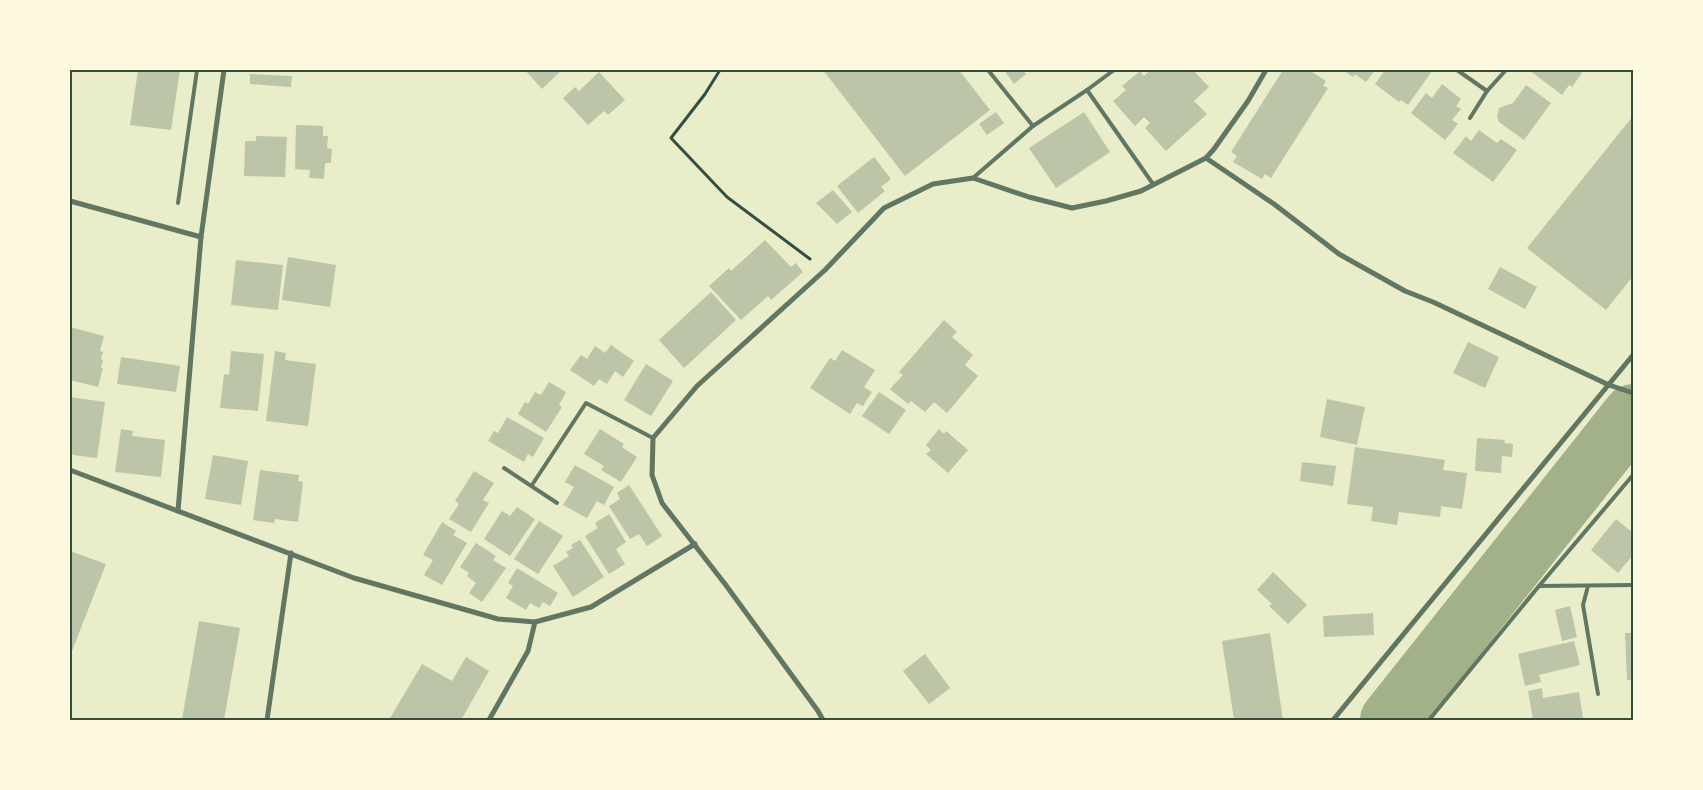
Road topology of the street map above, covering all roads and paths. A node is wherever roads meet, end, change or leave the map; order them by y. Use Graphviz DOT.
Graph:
graph roads {
  1 [pos="197,70"];
  2 [pos="224,70"];
  3 [pos="720,70"];
  4 [pos="988,70"];
  5 [pos="1114,70"];
  6 [pos="1266,70"];
  7 [pos="1458,70"];
  8 [pos="1506,70"];
  9 [pos="1087,90"];
  10 [pos="1486,91"];
  11 [pos="1470,118"];
  12 [pos="1033,126"];
  13 [pos="1206,158"];
  14 [pos="973,178"];
  15 [pos="1153,184"];
  16 [pos="70,201"];
  17 [pos="178,203"];
  18 [pos="201,237"];
  19 [pos="826,270"];
  20 [pos="1633,355"];
  21 [pos="1609,385"];
  22 [pos="1633,392"];
  23 [pos="653,438"];
  24 [pos="504,468"];
  25 [pos="70,470"];
  26 [pos="1633,476"];
  27 [pos="532,485"];
  28 [pos="558,503"];
  29 [pos="178,511"];
  30 [pos="695,544"];
  31 [pos="290,553"];
  32 [pos="1633,585"];
  33 [pos="1539,586"];
  34 [pos="1588,586"];
  35 [pos="535,622"];
  36 [pos="1598,694"];
  37 [pos="267,720"];
  38 [pos="489,720"];
  39 [pos="823,720"];
  40 [pos="1333,720"];
  41 [pos="1429,720"];
  1 -- 17 [label="lane"];
  2 -- 18 [label="street"];
  3 -- 19 [label="path"];
  4 -- 12 [label="lane"];
  5 -- 9 [label="lane"];
  6 -- 13 [label="street"];
  7 -- 10 [label="lane"];
  8 -- 10 [label="lane"];
  9 -- 12 [label="lane"];
  9 -- 15 [label="lane"];
  10 -- 11 [label="lane"];
  12 -- 14 [label="lane"];
  13 -- 15 [label="street"];
  13 -- 21 [label="street"];
  14 -- 15 [label="street"];
  14 -- 19 [label="street"];
  16 -- 18 [label="street"];
  18 -- 29 [label="street"];
  19 -- 23 [label="street"];
  20 -- 21 [label="street"];
  21 -- 22 [label="street"];
  21 -- 40 [label="street"];
  23 -- 27 [label="lane"];
  23 -- 30 [label="street"];
  24 -- 27 [label="lane"];
  25 -- 29 [label="street"];
  26 -- 33 [label="lane"];
  27 -- 28 [label="lane"];
  29 -- 31 [label="street"];
  30 -- 35 [label="street"];
  30 -- 39 [label="street"];
  31 -- 35 [label="street"];
  31 -- 37 [label="street"];
  32 -- 34 [label="lane"];
  33 -- 34 [label="lane"];
  33 -- 41 [label="lane"];
  34 -- 36 [label="lane"];
  35 -- 38 [label="street"];
}
